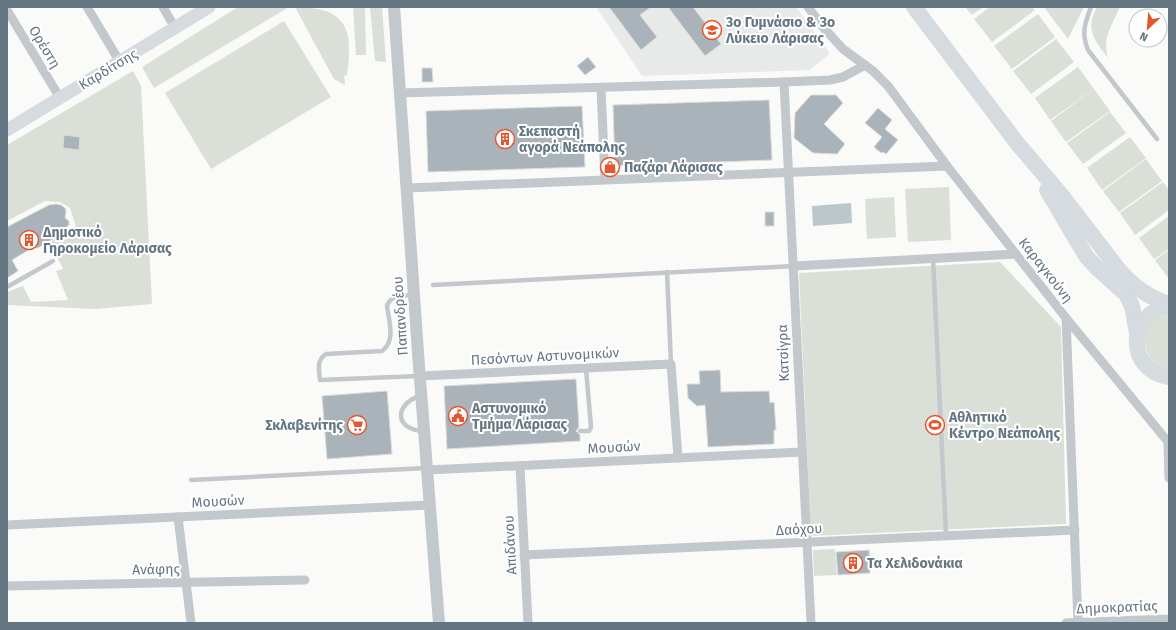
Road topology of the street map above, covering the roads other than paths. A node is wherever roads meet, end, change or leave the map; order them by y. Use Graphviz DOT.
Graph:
graph roads {
  1 [pos="87,7"];
  2 [pos="162,7"];
  3 [pos="209,7"];
  4 [pos="394,7"];
  5 [pos="808,7"];
  6 [pos="914,7"];
  7 [pos="1091,7"];
  8 [pos="7,10"];
  9 [pos="175,28"];
  10 [pos="120,62"];
  11 [pos="865,65"];
  12 [pos="784,82"];
  13 [pos="601,88"];
  14 [pos="400,93"];
  15 [pos="60,98"];
  16 [pos="7,130"];
  17 [pos="1157,138"];
  18 [pos="1017,143"];
  19 [pos="947,166"];
  20 [pos="788,173"];
  21 [pos="605,179"];
  22 [pos="407,188"];
  23 [pos="1016,254"];
  24 [pos="933,258"];
  25 [pos="53,261"];
  26 [pos="794,266"];
  27 [pos="667,272"];
  28 [pos="433,285"];
  29 [pos="7,286"];
  30 [pos="414,295"];
  31 [pos="1169,306"];
  32 [pos="1066,318"];
  33 [pos="1137,333"];
  34 [pos="671,364"];
  35 [pos="586,369"];
  36 [pos="420,376"];
  37 [pos="1169,377"];
  38 [pos="421,395"];
  39 [pos="424,431"];
  40 [pos="580,431"];
  41 [pos="1169,443"];
  42 [pos="801,452"];
  43 [pos="678,458"];
  44 [pos="520,466"];
  45 [pos="428,469"];
  46 [pos="1169,478"];
  47 [pos="191,480"];
  48 [pos="430,505"];
  49 [pos="178,517"];
  50 [pos="7,525"];
  51 [pos="1074,530"];
  52 [pos="946,535"];
  53 [pos="806,543"];
  54 [pos="524,555"];
  55 [pos="305,580"];
  56 [pos="186,583"];
  57 [pos="7,586"];
  58 [pos="1169,619"];
  59 [pos="191,623"];
  60 [pos="439,623"];
  61 [pos="528,623"];
  62 [pos="810,623"];
  63 [pos="1066,623"];
  64 [pos="1078,623"];
  1 -- 10 [label="street"];
  2 -- 9 [label="street"];
  3 -- 9 [label="main road, Καρδίτσης"];
  4 -- 14 [label="street, Παπανδρέου"];
  5 -- 11 [label="street, Καραγκούνη"];
  6 -- 18 [label="highway"];
  7 -- 17 [label="lane"];
  8 -- 15 [label="street, Ορέστη"];
  9 -- 10 [label="main road, Καρδίτσης"];
  10 -- 15 [label="main road, Καρδίτσης"];
  11 -- 12 [label="street"];
  11 -- 19 [label="street, Καραγκούνη"];
  12 -- 13 [label="street"];
  12 -- 20 [label="street, Κατσίγρα"];
  13 -- 14 [label="street"];
  13 -- 21 [label="street"];
  14 -- 22 [label="street, Παπανδρέου"];
  15 -- 16 [label="main road, Καρδίτσης"];
  18 -- 31 [label="highway"];
  18 -- 33 [label="highway"];
  19 -- 20 [label="street"];
  19 -- 23 [label="street, Καραγκούνη"];
  20 -- 21 [label="street"];
  20 -- 26 [label="street, Κατσίγρα"];
  21 -- 22 [label="street"];
  22 -- 30 [label="street, Παπανδρέου"];
  23 -- 24 [label="street"];
  23 -- 32 [label="street, Καραγκούνη"];
  24 -- 26 [label="street"];
  24 -- 52 [label="lane"];
  25 -- 29 [label="lane"];
  26 -- 27 [label="lane"];
  26 -- 42 [label="street, Κατσίγρα"];
  27 -- 28 [label="lane"];
  27 -- 34 [label="lane"];
  30 -- 36 [label="street, Παπανδρέου"];
  30 -- 36 [label="lane"];
  31 -- 33 [label="highway"];
  32 -- 41 [label="street"];
  32 -- 51 [label="street, Καραγκούνη"];
  33 -- 37 [label="highway"];
  34 -- 35 [label="street, Πεσόντων Αστυνομικών"];
  34 -- 43 [label="street"];
  35 -- 36 [label="street, Πεσόντων Αστυνομικών"];
  35 -- 40 [label="lane"];
  36 -- 38 [label="street, Παπανδρέου"];
  38 -- 39 [label="street, Παπανδρέου"];
  38 -- 39 [label="lane"];
  39 -- 45 [label="street, Παπανδρέου"];
  41 -- 46 [label="street"];
  42 -- 43 [label="street, Μουσών"];
  42 -- 53 [label="street, Κατσίγρα"];
  43 -- 44 [label="street, Μουσών"];
  44 -- 45 [label="street, Μουσών"];
  44 -- 54 [label="street, Απιδάνου"];
  45 -- 47 [label="lane"];
  45 -- 48 [label="street, Παπανδρέου"];
  48 -- 49 [label="street, Μουσών"];
  48 -- 60 [label="street, Παπανδρέου"];
  49 -- 50 [label="street, Μουσών"];
  49 -- 56 [label="street"];
  51 -- 52 [label="street, Δαόχου"];
  51 -- 64 [label="street, Καραγκούνη"];
  52 -- 53 [label="street, Δαόχου"];
  53 -- 54 [label="street, Δαόχου"];
  53 -- 62 [label="street, Κατσίγρα"];
  54 -- 61 [label="street, Απιδάνου"];
  55 -- 56 [label="street, Ανάφης"];
  56 -- 57 [label="street, Ανάφης"];
  56 -- 59 [label="street"];
  58 -- 64 [label="street, Δημοκρατίας"];
  63 -- 64 [label="street, Δημοκρατίας"];
}
